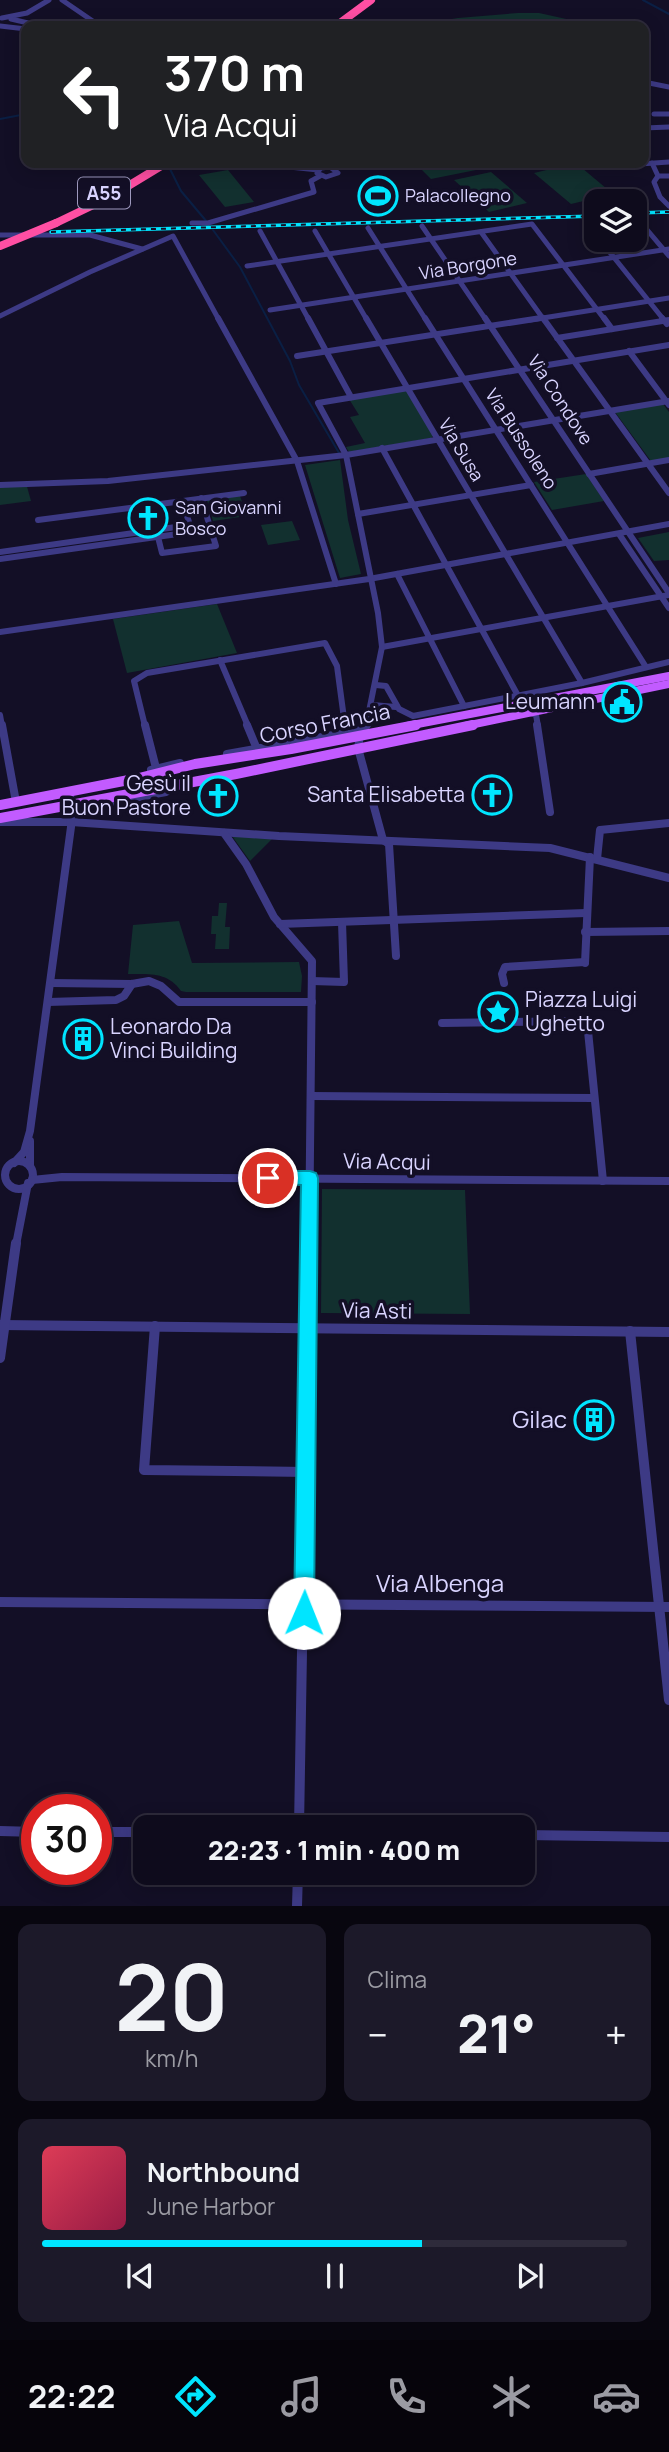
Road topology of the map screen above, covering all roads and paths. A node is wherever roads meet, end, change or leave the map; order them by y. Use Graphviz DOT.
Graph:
graph roads {
  1 [pos="49,0"];
  2 [pos="62,0"];
  3 [pos="371,0"];
  4 [pos="382,0"];
  5 [pos="357,15"];
  6 [pos="2,18"];
  7 [pos="93,21"];
  8 [pos="346,21"];
  9 [pos="352,21"];
  10 [pos="21,22"];
  11 [pos="0,26"];
  12 [pos="21,28"];
  13 [pos="649,83"];
  14 [pos="669,87"];
  15 [pos="654,114"];
  16 [pos="669,114"];
  17 [pos="669,127"];
  18 [pos="649,128"];
  19 [pos="669,162"];
  20 [pos="649,163"];
  21 [pos="652,163"];
  22 [pos="146,168"];
  23 [pos="158,168"];
  24 [pos="292,168"];
  25 [pos="324,168"];
  26 [pos="328,168"];
  27 [pos="342,168"];
  28 [pos="338,171"];
  29 [pos="319,173"];
  30 [pos="658,176"];
  31 [pos="669,176"];
  32 [pos="669,206"];
  33 [pos="54,220"];
  34 [pos="192,223"];
  35 [pos="422,226"];
  36 [pos="369,228"];
  37 [pos="647,229"];
  38 [pos="260,231"];
  39 [pos="315,231"];
  40 [pos="481,232"];
  41 [pos="0,237"];
  42 [pos="431,239"];
  43 [pos="0,246"];
  44 [pos="380,247"];
  45 [pos="142,249"];
  46 [pos="610,252"];
  47 [pos="668,252"];
  48 [pos="328,254"];
  49 [pos="615,258"];
  50 [pos="277,262"];
  51 [pos="564,265"];
  52 [pos="247,266"];
  53 [pos="511,274"];
  54 [pos="460,281"];
  55 [pos="407,289"];
  56 [pos="354,298"];
  57 [pos="669,298"];
  58 [pos="650,302"];
  59 [pos="301,306"];
  60 [pos="270,310"];
  61 [pos="598,310"];
  62 [pos="0,316"];
  63 [pos="543,318"];
  64 [pos="668,322"];
  65 [pos="491,326"];
  66 [pos="612,329"];
  67 [pos="436,335"];
  68 [pos="557,338"];
  69 [pos="381,343"];
  70 [pos="669,345"];
  71 [pos="629,351"];
  72 [pos="326,352"];
  73 [pos="298,356"];
  74 [pos="574,360"];
  75 [pos="520,369"];
  76 [pos="464,378"];
  77 [pos="407,388"];
  78 [pos="351,397"];
  79 [pos="668,402"];
  80 [pos="610,411"];
  81 [pos="555,420"];
  82 [pos="496,430"];
  83 [pos="438,439"];
  84 [pos="382,448"];
  85 [pos="346,454"];
  86 [pos="297,460"];
  87 [pos="669,460"];
  88 [pos="648,464"];
  89 [pos="589,474"];
  90 [pos="0,485"];
  91 [pos="531,485"];
  92 [pos="244,493"];
  93 [pos="669,493"];
  94 [pos="471,495"];
  95 [pos="201,498"];
  96 [pos="182,501"];
  97 [pos="414,505"];
  98 [pos="358,514"];
  99 [pos="38,520"];
  100 [pos="190,525"];
  101 [pos="669,527"];
  102 [pos="628,532"];
  103 [pos="619,534"];
  104 [pos="158,537"];
  105 [pos="568,543"];
  106 [pos="37,550"];
  107 [pos="0,552"];
  108 [pos="10,554"];
  109 [pos="506,554"];
  110 [pos="0,559"];
  111 [pos="447,565"];
  112 [pos="397,574"];
  113 [pos="369,579"];
  114 [pos="337,584"];
  115 [pos="666,595"];
  116 [pos="609,607"];
  117 [pos="669,608"];
  118 [pos="544,618"];
  119 [pos="482,629"];
  120 [pos="0,632"];
  121 [pos="430,639"];
  122 [pos="382,647"];
  123 [pos="220,660"];
  124 [pos="669,662"];
  125 [pos="646,667"];
  126 [pos="669,676"];
  127 [pos="582,683"];
  128 [pos="662,683"];
  129 [pos="376,685"];
  130 [pos="521,699"];
  131 [pos="372,705"];
  132 [pos="464,706"];
  133 [pos="396,707"];
  134 [pos="527,712"];
  135 [pos="0,715"];
  136 [pos="366,725"];
  137 [pos="347,732"];
  138 [pos="360,735"];
  139 [pos="358,748"];
  140 [pos="257,749"];
  141 [pos="156,768"];
  142 [pos="70,792"];
  143 [pos="16,801"];
  144 [pos="73,804"];
  145 [pos="0,806"];
  146 [pos="550,812"];
  147 [pos="19,818"];
  148 [pos="0,820"];
  149 [pos="71,822"];
  150 [pos="669,823"];
  151 [pos="224,833"];
  152 [pos="383,840"];
  153 [pos="594,858"];
  154 [pos="669,878"];
  155 [pos="586,913"];
  156 [pos="394,919"];
  157 [pos="342,922"];
  158 [pos="280,923"];
  159 [pos="669,931"];
  160 [pos="585,932"];
  161 [pos="396,956"];
  162 [pos="312,982"];
  163 [pos="51,983"];
  164 [pos="504,983"];
  165 [pos="132,984"];
  166 [pos="48,1002"];
  167 [pos="312,1002"];
  168 [pos="442,1023"];
  169 [pos="311,1096"];
  170 [pos="593,1098"];
  171 [pos="30,1131"];
  172 [pos="7,1167"];
  173 [pos="31,1175"];
  174 [pos="310,1178"];
  175 [pos="603,1181"];
  176 [pos="669,1181"];
  177 [pos="6,1184"];
  178 [pos="20,1216"];
  179 [pos="2,1325"];
  180 [pos="155,1326"];
  181 [pos="309,1327"];
  182 [pos="630,1331"];
  183 [pos="669,1332"];
  184 [pos="0,1358"];
  185 [pos="307,1472"];
  186 [pos="0,1602"];
  187 [pos="304,1604"];
  188 [pos="664,1606"];
  189 [pos="669,1700"];
  190 [pos="299,1815"];
  191 [pos="0,1831"];
  192 [pos="21,1832"];
  193 [pos="112,1832"];
  194 [pos="133,1832"];
  195 [pos="535,1835"];
  196 [pos="669,1837"];
  197 [pos="298,1885"];
  198 [pos="297,1906"];
  1 -- 6 [label="street"];
  2 -- 7 [label="street"];
  3 -- 5 [label="highway"];
  4 -- 5 [label="highway"];
  5 -- 8 [label="highway"];
  5 -- 9 [label="highway"];
  6 -- 10 [label="street"];
  11 -- 12 [label="street"];
  13 -- 14 [label="street"];
  15 -- 16 [label="street"];
  17 -- 18 [label="street"];
  19 -- 21 [label="street"];
  20 -- 21 [label="street"];
  21 -- 30 [label="street"];
  22 -- 33 [label="highway, A55"];
  23 -- 33 [label="highway, A55"];
  24 -- 29 [label="street"];
  25 -- 29 [label="street"];
  26 -- 28 [label="street"];
  27 -- 28 [label="street"];
  28 -- 29 [label="street"];
  29 -- 34 [label="street"];
  30 -- 31 [label="street"];
  30 -- 32 [label="street"];
  33 -- 41 [label="highway, A55"];
  33 -- 43 [label="highway, A55, bridge"];
  35 -- 42 [label="street, Via Condove"];
  36 -- 44 [label="street, Via Bussoleno"];
  37 -- 47 [label="street"];
  38 -- 50 [label="street"];
  39 -- 48 [label="street, Via Susa"];
  40 -- 42 [label="street"];
  40 -- 51 [label="street"];
  40 -- 53 [label="street"];
  41 -- 45 [label="street"];
  42 -- 44 [label="street"];
  42 -- 54 [label="street, Via Condove"];
  44 -- 48 [label="street"];
  44 -- 55 [label="street, Via Bussoleno"];
  45 -- 62 [label="street"];
  45 -- 86 [label="street"];
  46 -- 49 [label="street"];
  47 -- 49 [label="street, Via Borgone"];
  48 -- 50 [label="street"];
  48 -- 56 [label="street, Via Susa"];
  49 -- 51 [label="street, Via Borgone"];
  49 -- 58 [label="street"];
  50 -- 52 [label="street"];
  50 -- 59 [label="street"];
  51 -- 53 [label="street, Via Borgone"];
  51 -- 61 [label="street"];
  53 -- 54 [label="street, Via Borgone"];
  53 -- 63 [label="street"];
  54 -- 55 [label="street, Via Borgone"];
  54 -- 65 [label="street, Via Condove"];
  55 -- 56 [label="street, Via Borgone"];
  55 -- 67 [label="street, Via Bussoleno"];
  56 -- 59 [label="street, Via Borgone"];
  56 -- 69 [label="street, Via Susa"];
  57 -- 58 [label="street"];
  58 -- 61 [label="street"];
  58 -- 64 [label="street"];
  59 -- 60 [label="street, Via Borgone"];
  59 -- 72 [label="street"];
  61 -- 63 [label="street"];
  61 -- 66 [label="street"];
  63 -- 65 [label="street"];
  63 -- 68 [label="street"];
  64 -- 66 [label="street"];
  65 -- 67 [label="street"];
  65 -- 75 [label="street, Via Condove"];
  66 -- 68 [label="street"];
  67 -- 69 [label="street"];
  67 -- 76 [label="street, Via Bussoleno"];
  68 -- 74 [label="street"];
  69 -- 72 [label="street"];
  69 -- 77 [label="street, Via Susa"];
  70 -- 71 [label="street"];
  71 -- 74 [label="street"];
  71 -- 79 [label="street"];
  72 -- 73 [label="street"];
  72 -- 78 [label="street"];
  74 -- 75 [label="street"];
  74 -- 80 [label="street"];
  75 -- 76 [label="street"];
  75 -- 81 [label="street, Via Condove"];
  76 -- 77 [label="street"];
  76 -- 82 [label="street, Via Bussoleno"];
  77 -- 78 [label="street"];
  77 -- 83 [label="street, Via Susa"];
  78 -- 85 [label="street"];
  79 -- 80 [label="street"];
  80 -- 81 [label="street"];
  80 -- 88 [label="street"];
  81 -- 82 [label="street"];
  81 -- 89 [label="street, Via Condove"];
  82 -- 83 [label="street"];
  82 -- 91 [label="street, Via Bussoleno"];
  83 -- 84 [label="street"];
  83 -- 94 [label="street, Via Susa"];
  84 -- 85 [label="street"];
  84 -- 97 [label="street"];
  85 -- 86 [label="street"];
  85 -- 98 [label="street"];
  86 -- 90 [label="street"];
  86 -- 114 [label="street"];
  87 -- 88 [label="street"];
  88 -- 89 [label="street"];
  88 -- 93 [label="street"];
  89 -- 102 [label="street, Via Condove"];
  91 -- 94 [label="street"];
  91 -- 105 [label="street, Via Bussoleno"];
  92 -- 95 [label="street"];
  94 -- 97 [label="street"];
  94 -- 109 [label="street, Via Susa"];
  95 -- 96 [label="street"];
  95 -- 104 [label="street"];
  96 -- 99 [label="street"];
  96 -- 100 [label="street"];
  97 -- 98 [label="street"];
  97 -- 111 [label="street"];
  98 -- 113 [label="street"];
  100 -- 104 [label="street"];
  100 -- 106 [label="street"];
  101 -- 102 [label="street"];
  102 -- 103 [label="street"];
  102 -- 115 [label="street, Via Condove"];
  103 -- 105 [label="street"];
  103 -- 115 [label="street, Via Condove"];
  104 -- 106 [label="street"];
  105 -- 109 [label="street"];
  105 -- 116 [label="street, Via Bussoleno"];
  106 -- 108 [label="street"];
  107 -- 108 [label="street"];
  108 -- 110 [label="street"];
  109 -- 111 [label="street"];
  109 -- 118 [label="street, Via Susa"];
  111 -- 112 [label="street"];
  111 -- 119 [label="street"];
  112 -- 113 [label="street"];
  112 -- 121 [label="street"];
  113 -- 114 [label="street"];
  113 -- 122 [label="street"];
  114 -- 120 [label="street"];
  115 -- 116 [label="street"];
  115 -- 117 [label="street, Via Condove"];
  116 -- 118 [label="street"];
  116 -- 125 [label="street, Via Bussoleno"];
  118 -- 119 [label="street"];
  118 -- 127 [label="street, Via Susa"];
  119 -- 121 [label="street"];
  119 -- 130 [label="street"];
  121 -- 122 [label="street"];
  121 -- 132 [label="street"];
  122 -- 129 [label="street"];
  123 -- 137 [label="street, Corso Francia"];
  123 -- 140 [label="street, Corso Francia"];
  123 -- 141 [label="street, Corso Francia"];
  124 -- 125 [label="street, Corso Francia"];
  125 -- 127 [label="street, Corso Francia"];
  126 -- 128 [label="main road, Corso Francia"];
  127 -- 130 [label="street, Corso Francia"];
  128 -- 130 [label="main road, Corso Francia"];
  128 -- 134 [label="main road, Corso Francia"];
  129 -- 131 [label="street"];
  129 -- 133 [label="street"];
  130 -- 132 [label="street, Corso Francia"];
  130 -- 134 [label="street"];
  130 -- 138 [label="main road, Corso Francia"];
  131 -- 133 [label="street"];
  131 -- 136 [label="street"];
  132 -- 133 [label="street, Corso Francia"];
  134 -- 139 [label="main road, Corso Francia"];
  134 -- 146 [label="street"];
  135 -- 143 [label="street"];
  136 -- 137 [label="street, Corso Francia"];
  136 -- 138 [label="street"];
  137 -- 140 [label="street, Corso Francia"];
  138 -- 139 [label="street"];
  138 -- 142 [label="main road, Corso Francia"];
  139 -- 144 [label="main road, Corso Francia"];
  139 -- 152 [label="street"];
  140 -- 141 [label="street, Corso Francia"];
  141 -- 143 [label="street, Corso Francia"];
  142 -- 143 [label="main road, Corso Francia"];
  142 -- 144 [label="street"];
  143 -- 145 [label="main road, Corso Francia"];
  144 -- 147 [label="main road, Corso Francia"];
  144 -- 149 [label="street"];
  147 -- 148 [label="main road, Corso Francia"];
  147 -- 149 [label="street"];
  149 -- 151 [label="street"];
  149 -- 163 [label="street"];
  150 -- 153 [label="street"];
  151 -- 152 [label="street"];
  151 -- 158 [label="street"];
  152 -- 153 [label="street"];
  152 -- 156 [label="street"];
  153 -- 154 [label="street"];
  153 -- 155 [label="street"];
  155 -- 156 [label="street"];
  155 -- 160 [label="street"];
  156 -- 157 [label="street"];
  156 -- 161 [label="street"];
  157 -- 158 [label="street"];
  157 -- 162 [label="street"];
  158 -- 162 [label="street"];
  159 -- 160 [label="street"];
  160 -- 164 [label="street"];
  162 -- 167 [label="street"];
  163 -- 165 [label="street"];
  163 -- 166 [label="street"];
  165 -- 166 [label="street"];
  165 -- 167 [label="street"];
  166 -- 171 [label="street"];
  167 -- 169 [label="street"];
  168 -- 170 [label="street"];
  169 -- 170 [label="street"];
  169 -- 174 [label="street"];
  170 -- 175 [label="street"];
  171 -- 172 [label="street"];
  171 -- 173 [label="street"];
  172 -- 173 [label="street"];
  172 -- 177 [label="street"];
  173 -- 174 [label="street, Via Acqui"];
  173 -- 177 [label="street"];
  173 -- 178 [label="street"];
  174 -- 175 [label="street, Via Acqui"];
  174 -- 181 [label="street"];
  175 -- 176 [label="street, Via Acqui"];
  177 -- 178 [label="street"];
  178 -- 179 [label="street"];
  179 -- 180 [label="street, Via Asti"];
  179 -- 184 [label="street"];
  180 -- 181 [label="street, Via Asti"];
  180 -- 185 [label="street"];
  181 -- 182 [label="street, Via Asti"];
  181 -- 185 [label="street"];
  182 -- 183 [label="street, Via Asti"];
  182 -- 188 [label="street"];
  185 -- 187 [label="street"];
  186 -- 187 [label="street, Via Albenga"];
  187 -- 188 [label="street, Via Albenga"];
  187 -- 190 [label="street"];
  188 -- 189 [label="street"];
  191 -- 192 [label="street"];
  193 -- 194 [label="street"];
  195 -- 196 [label="street"];
  197 -- 198 [label="street"];
}
